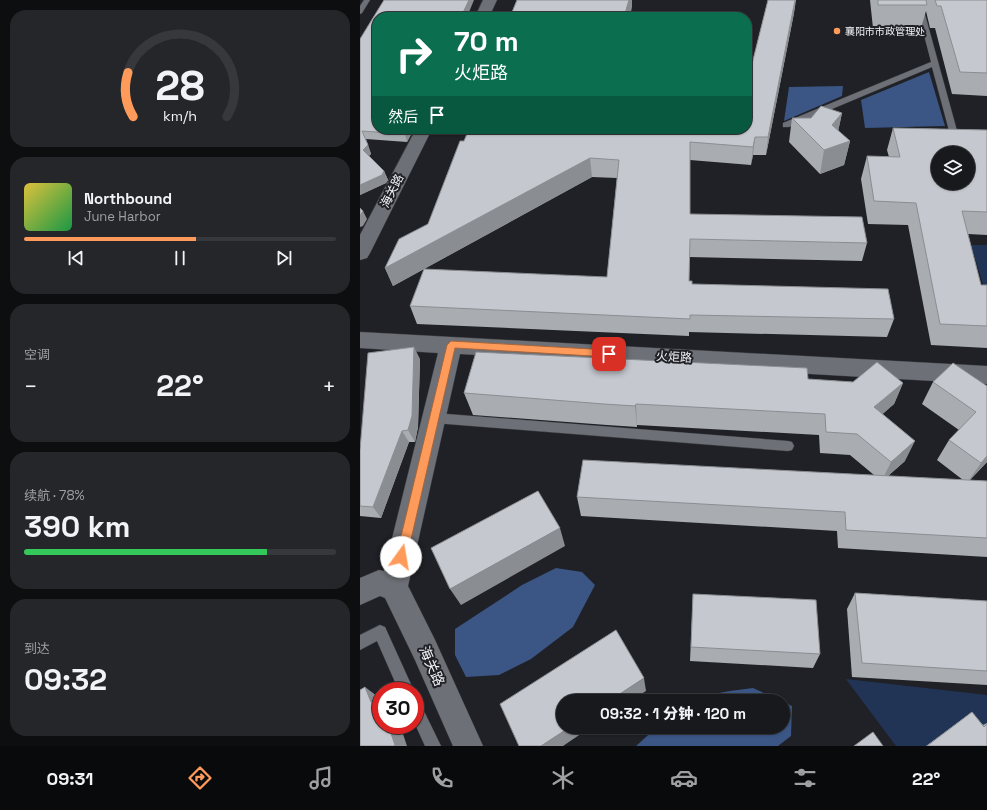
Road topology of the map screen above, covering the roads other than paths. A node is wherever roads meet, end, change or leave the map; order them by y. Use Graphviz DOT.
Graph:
graph roads {
  1 [pos="367,0"];
  2 [pos="490,0"];
  3 [pos="918,0"];
  4 [pos="360,12"];
  5 [pos="484,12"];
  6 [pos="935,63"];
  7 [pos="786,125"];
  8 [pos="421,134"];
  9 [pos="955,138"];
  10 [pos="360,253"];
  11 [pos="360,340"];
  12 [pos="451,345"];
  13 [pos="987,375"];
  14 [pos="434,418"];
  15 [pos="788,446"];
  16 [pos="394,588"];
  17 [pos="360,592"];
  18 [pos="360,643"];
  19 [pos="403,682"];
  20 [pos="424,727"];
  21 [pos="433,746"];
  22 [pos="468,746"];
  1 -- 4 [label="lane"];
  2 -- 5 [label="street"];
  3 -- 6 [label="lane"];
  6 -- 7 [label="lane"];
  6 -- 9 [label="lane"];
  8 -- 10 [label="street, 海关路"];
  11 -- 12 [label="street, 火炬路"];
  12 -- 13 [label="street, 火炬路"];
  12 -- 14 [label="street"];
  14 -- 15 [label="lane"];
  14 -- 16 [label="street"];
  16 -- 17 [label="street"];
  16 -- 22 [label="street, 海关路"];
  18 -- 19 [label="lane"];
  20 -- 21 [label="lane"];
}
